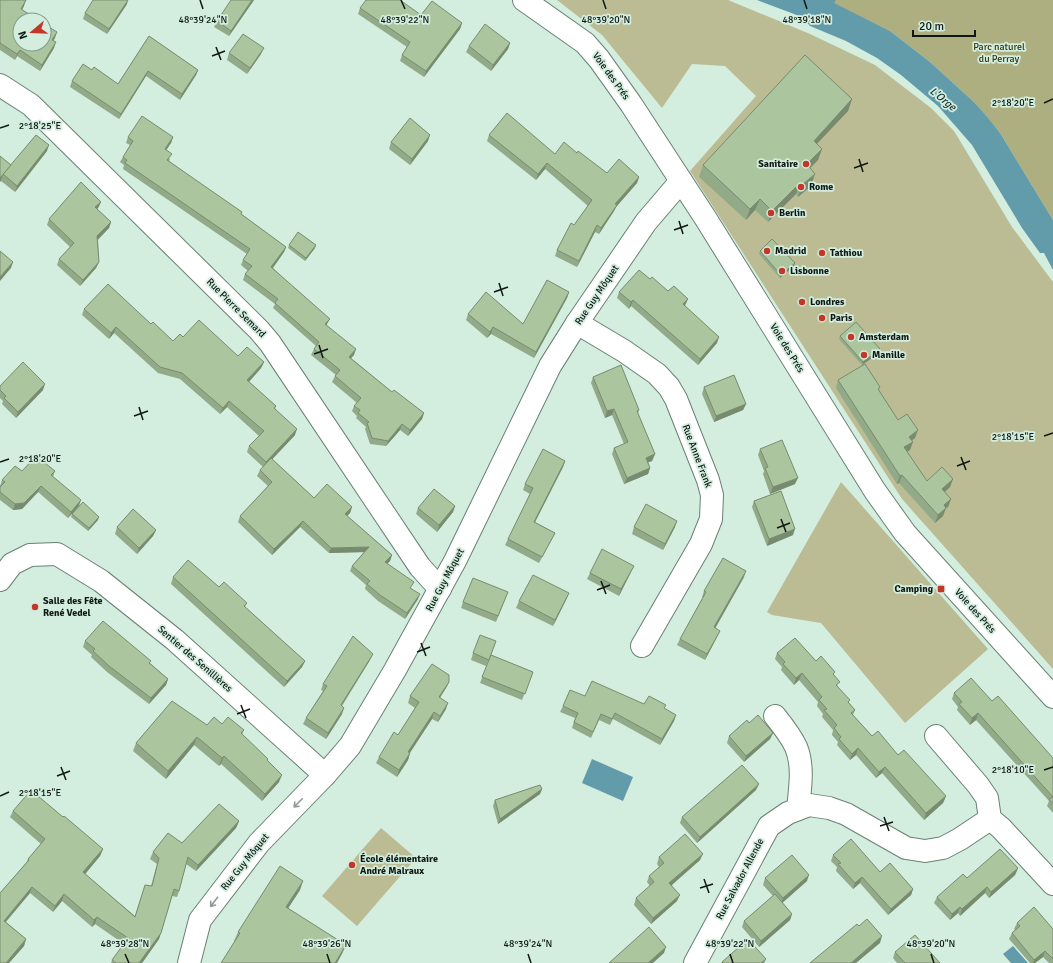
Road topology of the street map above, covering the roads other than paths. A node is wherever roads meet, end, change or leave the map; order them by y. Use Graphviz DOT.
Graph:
graph roads {
  1 [pos="524,0"];
  2 [pos="0,85"];
  3 [pos="681,181"];
  4 [pos="577,323"];
  5 [pos="0,580"];
  6 [pos="440,589"];
  7 [pos="642,646"];
  8 [pos="1053,698"];
  9 [pos="775,716"];
  10 [pos="936,736"];
  11 [pos="325,775"];
  12 [pos="798,809"];
  13 [pos="990,820"];
  14 [pos="1053,884"];
  15 [pos="189,963"];
  16 [pos="695,963"];
  1 -- 3 [label="street, Voie des Prés"];
  2 -- 6 [label="street, Rue Pierre Semard"];
  3 -- 4 [label="street, Rue Guy Môquet"];
  3 -- 8 [label="street, Voie des Prés"];
  4 -- 6 [label="street, Rue Guy Môquet"];
  4 -- 7 [label="street, Rue Anne Frank"];
  5 -- 11 [label="street, Sentier des Senillières"];
  6 -- 11 [label="street, Rue Guy Môquet"];
  9 -- 12 [label="street"];
  10 -- 13 [label="street"];
  11 -- 15 [label="street, Rue Guy Môquet, one-way"];
  12 -- 13 [label="street, Rue Salvador Allende"];
  12 -- 16 [label="street, Rue Salvador Allende"];
  13 -- 14 [label="street"];
}
